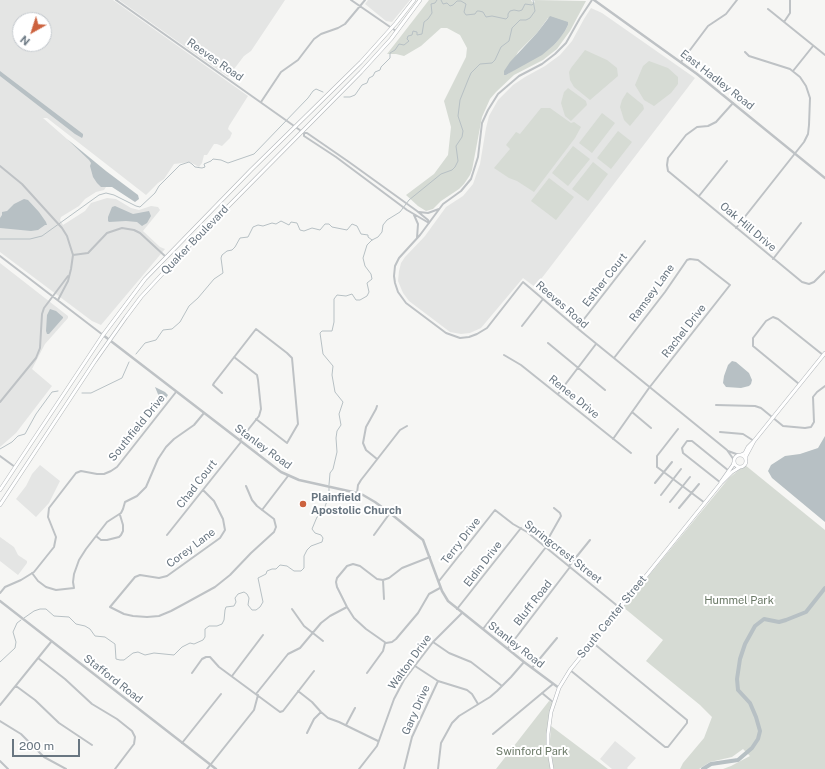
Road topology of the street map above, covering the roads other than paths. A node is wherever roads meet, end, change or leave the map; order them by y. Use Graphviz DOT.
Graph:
graph roads {
  1 [pos="116,0"];
  2 [pos="351,0"];
  3 [pos="365,0"];
  4 [pos="414,0"];
  5 [pos="420,0"];
  6 [pos="593,0"];
  7 [pos="737,0"];
  8 [pos="790,0"];
  9 [pos="360,6"];
  10 [pos="768,9"];
  11 [pos="784,22"];
  12 [pos="391,28"];
  13 [pos="396,32"];
  14 [pos="814,46"];
  15 [pos="745,52"];
  16 [pos="825,56"];
  17 [pos="681,62"];
  18 [pos="793,71"];
  19 [pos="260,102"];
  20 [pos="733,103"];
  21 [pos="296,127"];
  22 [pos="303,132"];
  23 [pos="794,153"];
  24 [pos="727,161"];
  25 [pos="0,166"];
  26 [pos="825,178"];
  27 [pos="699,196"];
  28 [pos="439,209"];
  29 [pos="417,211"];
  30 [pos="412,213"];
  31 [pos="430,223"];
  32 [pos="801,223"];
  33 [pos="736,228"];
  34 [pos="416,239"];
  35 [pos="645,241"];
  36 [pos="73,255"];
  37 [pos="0,256"];
  38 [pos="166,257"];
  39 [pos="773,259"];
  40 [pos="825,271"];
  41 [pos="70,274"];
  42 [pos="730,285"];
  43 [pos="54,297"];
  44 [pos="543,299"];
  45 [pos="58,300"];
  46 [pos="522,326"];
  47 [pos="577,328"];
  48 [pos="103,335"];
  49 [pos="110,340"];
  50 [pos="548,343"];
  51 [pos="596,344"];
  52 [pos="824,354"];
  53 [pos="504,355"];
  54 [pos="234,357"];
  55 [pos="614,358"];
  56 [pos="578,367"];
  57 [pos="800,385"];
  58 [pos="825,386"];
  59 [pos="649,388"];
  60 [pos="605,390"];
  61 [pos="176,392"];
  62 [pos="222,393"];
  63 [pos="558,394"];
  64 [pos="0,402"];
  65 [pos="716,405"];
  66 [pos="377,406"];
  67 [pos="632,412"];
  68 [pos="204,413"];
  69 [pos="773,418"];
  70 [pos="256,419"];
  71 [pos="407,426"];
  72 [pos="651,428"];
  73 [pos="678,429"];
  74 [pos="720,432"];
  75 [pos="614,439"];
  76 [pos="754,441"];
  77 [pos="240,442"];
  78 [pos="727,450"];
  79 [pos="632,453"];
  80 [pos="740,455"];
  81 [pos="0,456"];
  82 [pos="746,459"];
  83 [pos="377,460"];
  84 [pos="734,461"];
  85 [pos="672,462"];
  86 [pos="15,467"];
  87 [pos="740,467"];
  88 [pos="681,469"];
  89 [pos="729,471"];
  90 [pos="664,472"];
  91 [pos="288,476"];
  92 [pos="690,476"];
  93 [pos="673,480"];
  94 [pos="655,483"];
  95 [pos="721,483"];
  96 [pos="699,484"];
  97 [pos="246,486"];
  98 [pos="683,486"];
  99 [pos="0,490"];
  100 [pos="203,490"];
  101 [pos="357,493"];
  102 [pos="692,493"];
  103 [pos="661,495"];
  104 [pos="670,502"];
  105 [pos="705,503"];
  106 [pos="0,505"];
  107 [pos="554,508"];
  108 [pos="679,508"];
  109 [pos="262,510"];
  110 [pos="495,510"];
  111 [pos="390,513"];
  112 [pos="120,515"];
  113 [pos="521,528"];
  114 [pos="167,535"];
  115 [pos="374,535"];
  116 [pos="96,536"];
  117 [pos="590,540"];
  118 [pos="545,547"];
  119 [pos="430,557"];
  120 [pos="570,567"];
  121 [pos="32,573"];
  122 [pos="383,580"];
  123 [pos="438,581"];
  124 [pos="440,588"];
  125 [pos="0,593"];
  126 [pos="384,599"];
  127 [pos="0,601"];
  128 [pos="347,607"];
  129 [pos="620,608"];
  130 [pos="292,609"];
  131 [pos="457,609"];
  132 [pos="462,613"];
  133 [pos="483,629"];
  134 [pos="312,633"];
  135 [pos="264,635"];
  136 [pos="557,638"];
  137 [pos="323,641"];
  138 [pos="51,642"];
  139 [pos="433,642"];
  140 [pos="592,642"];
  141 [pos="385,643"];
  142 [pos="508,648"];
  143 [pos="38,658"];
  144 [pos="524,662"];
  145 [pos="415,666"];
  146 [pos="532,668"];
  147 [pos="570,670"];
  148 [pos="314,671"];
  149 [pos="192,673"];
  150 [pos="367,673"];
  151 [pos="232,676"];
  152 [pos="438,680"];
  153 [pos="553,684"];
  154 [pos="16,686"];
  155 [pos="502,686"];
  156 [pos="559,688"];
  157 [pos="298,691"];
  158 [pos="542,693"];
  159 [pos="221,694"];
  160 [pos="257,695"];
  161 [pos="554,703"];
  162 [pos="478,704"];
  163 [pos="0,705"];
  164 [pos="355,708"];
  165 [pos="320,712"];
  166 [pos="0,721"];
  167 [pos="346,725"];
  168 [pos="307,733"];
  169 [pos="493,734"];
  170 [pos="378,741"];
  171 [pos="182,743"];
  172 [pos="92,745"];
  173 [pos="0,761"];
  174 [pos="210,765"];
  175 [pos="8,769"];
  176 [pos="66,769"];
  177 [pos="115,769"];
  178 [pos="207,769"];
  179 [pos="216,769"];
  180 [pos="359,769"];
  181 [pos="404,769"];
  182 [pos="438,769"];
  183 [pos="552,769"];
  1 -- 19 [label="street, Reeves Road"];
  2 -- 9 [label="street"];
  3 -- 9 [label="street"];
  4 -- 12 [label="main road, Quaker Boulevard"];
  5 -- 13 [label="main road, Quaker Boulevard"];
  6 -- 17 [label="street, East Hadley Road"];
  6 -- 28 [label="street"];
  7 -- 17 [label="street"];
  8 -- 11 [label="street"];
  9 -- 12 [label="street"];
  9 -- 19 [label="street"];
  10 -- 11 [label="street"];
  11 -- 14 [label="street"];
  12 -- 13 [label="street"];
  12 -- 21 [label="main road, Quaker Boulevard"];
  13 -- 22 [label="main road, Quaker Boulevard"];
  14 -- 16 [label="street"];
  14 -- 18 [label="street"];
  15 -- 18 [label="street"];
  17 -- 20 [label="street, East Hadley Road"];
  18 -- 23 [label="street"];
  19 -- 21 [label="street, Reeves Road"];
  20 -- 23 [label="street, East Hadley Road"];
  20 -- 27 [label="street, Oak Hill Drive"];
  21 -- 22 [label="street, Reeves Road"];
  21 -- 38 [label="main road, Quaker Boulevard"];
  22 -- 29 [label="street, Reeves Road"];
  22 -- 30 [label="street, Reeves Road"];
  22 -- 49 [label="main road, Quaker Boulevard"];
  23 -- 26 [label="street, East Hadley Road"];
  23 -- 33 [label="street"];
  24 -- 27 [label="street"];
  25 -- 36 [label="street"];
  27 -- 33 [label="street, Oak Hill Drive"];
  28 -- 29 [label="street"];
  28 -- 31 [label="street"];
  29 -- 31 [label="street, Reeves Road"];
  30 -- 31 [label="street, Reeves Road"];
  30 -- 34 [label="street"];
  31 -- 34 [label="street, Reeves Road"];
  32 -- 39 [label="street"];
  33 -- 39 [label="street, Oak Hill Drive"];
  34 -- 44 [label="street, Reeves Road"];
  35 -- 47 [label="street, Esther Court"];
  36 -- 38 [label="street"];
  36 -- 41 [label="street"];
  37 -- 43 [label="street, Stanley Road"];
  38 -- 48 [label="main road, Quaker Boulevard"];
  39 -- 40 [label="street, Oak Hill Drive"];
  41 -- 43 [label="street"];
  41 -- 45 [label="street"];
  42 -- 55 [label="street, Ramsey Lane"];
  42 -- 59 [label="street, Rachel Drive"];
  43 -- 45 [label="street, Stanley Road"];
  43 -- 64 [label="street"];
  44 -- 46 [label="street"];
  44 -- 47 [label="street, Reeves Road"];
  45 -- 48 [label="street, Stanley Road"];
  47 -- 51 [label="street, Reeves Road"];
  48 -- 49 [label="street, Stanley Road"];
  48 -- 86 [label="main road, Quaker Boulevard"];
  49 -- 61 [label="street, Stanley Road"];
  49 -- 106 [label="main road, Quaker Boulevard"];
  50 -- 56 [label="street"];
  51 -- 55 [label="street, Reeves Road"];
  51 -- 56 [label="street"];
  52 -- 57 [label="main road"];
  52 -- 57 [label="street"];
  53 -- 63 [label="street, Renee Drive"];
  54 -- 62 [label="street"];
  54 -- 70 [label="street"];
  54 -- 70 [label="street"];
  55 -- 59 [label="street, Reeves Road"];
  56 -- 60 [label="street"];
  56 -- 63 [label="street"];
  57 -- 69 [label="main road"];
  58 -- 69 [label="street"];
  59 -- 67 [label="street, Rachel Drive"];
  59 -- 78 [label="street, Reeves Road"];
  61 -- 68 [label="street, Stanley Road"];
  61 -- 121 [label="street, Southfield Drive"];
  63 -- 75 [label="street, Renee Drive"];
  65 -- 69 [label="street"];
  66 -- 83 [label="street"];
  67 -- 72 [label="street"];
  67 -- 75 [label="street, Rachel Drive"];
  68 -- 77 [label="street, Stanley Road"];
  68 -- 112 [label="street"];
  69 -- 76 [label="main road"];
  70 -- 77 [label="street, Chad Court"];
  71 -- 83 [label="street"];
  73 -- 90 [label="street"];
  74 -- 76 [label="street"];
  75 -- 79 [label="street, Renee Drive"];
  76 -- 80 [label="main road"];
  76 -- 82 [label="main road"];
  77 -- 91 [label="street, Stanley Road"];
  77 -- 100 [label="street, Chad Court"];
  78 -- 80 [label="street, Reeves Road"];
  78 -- 84 [label="street, Reeves Road"];
  80 -- 82 [label="main road"];
  80 -- 84 [label="main road"];
  81 -- 86 [label="street"];
  82 -- 87 [label="main road"];
  83 -- 101 [label="street"];
  84 -- 87 [label="main road"];
  84 -- 89 [label="main road, South Center Street"];
  85 -- 90 [label="street"];
  86 -- 99 [label="main road, Quaker Boulevard"];
  87 -- 95 [label="main road, South Center Street"];
  88 -- 93 [label="street"];
  89 -- 95 [label="main road, South Center Street"];
  89 -- 95 [label="street"];
  90 -- 93 [label="street"];
  90 -- 94 [label="street"];
  91 -- 101 [label="street, Stanley Road"];
  91 -- 109 [label="street"];
  92 -- 98 [label="street"];
  93 -- 98 [label="street"];
  93 -- 103 [label="street"];
  95 -- 105 [label="main road, South Center Street"];
  96 -- 102 [label="street"];
  97 -- 109 [label="street"];
  98 -- 102 [label="street"];
  98 -- 104 [label="street"];
  100 -- 109 [label="street, Corey Lane"];
  100 -- 114 [label="street, Chad Court"];
  101 -- 111 [label="street, Stanley Road"];
  102 -- 105 [label="street"];
  102 -- 108 [label="street"];
  105 -- 129 [label="main road, South Center Street"];
  107 -- 118 [label="street"];
  110 -- 113 [label="street, Springcrest Street"];
  110 -- 123 [label="street, Terry Drive"];
  111 -- 115 [label="street"];
  111 -- 119 [label="street, Stanley Road"];
  112 -- 116 [label="street"];
  112 -- 116 [label="street"];
  113 -- 118 [label="street, Springcrest Street"];
  113 -- 131 [label="street, Eldin Drive"];
  116 -- 121 [label="street"];
  117 -- 120 [label="street, Bluff Road"];
  118 -- 120 [label="street, Springcrest Street"];
  118 -- 133 [label="street"];
  119 -- 122 [label="street"];
  119 -- 123 [label="street, Stanley Road"];
  120 -- 129 [label="street, Springcrest Street"];
  120 -- 142 [label="street, Bluff Road"];
  121 -- 125 [label="street, Southfield Drive"];
  122 -- 126 [label="street"];
  122 -- 128 [label="street"];
  123 -- 124 [label="street, Stanley Road"];
  124 -- 131 [label="street, Stanley Road"];
  124 -- 141 [label="street"];
  127 -- 138 [label="street, Stafford Road"];
  128 -- 134 [label="street"];
  128 -- 141 [label="street"];
  129 -- 140 [label="main road, South Center Street"];
  130 -- 134 [label="street"];
  131 -- 132 [label="street, Stanley Road"];
  132 -- 133 [label="street, Stanley Road"];
  132 -- 139 [label="street, Walton Drive"];
  133 -- 142 [label="street, Stanley Road"];
  134 -- 137 [label="street"];
  134 -- 160 [label="street"];
  135 -- 151 [label="street"];
  136 -- 146 [label="street"];
  138 -- 143 [label="street"];
  138 -- 171 [label="street, Stafford Road"];
  139 -- 145 [label="street, Walton Drive"];
  139 -- 155 [label="street"];
  140 -- 147 [label="main road, South Center Street"];
  140 -- 147 [label="street"];
  141 -- 150 [label="street"];
  142 -- 144 [label="street, Stanley Road"];
  143 -- 154 [label="street"];
  143 -- 177 [label="street"];
  144 -- 146 [label="street, Stanley Road"];
  144 -- 155 [label="street"];
  145 -- 152 [label="street"];
  145 -- 170 [label="street, Walton Drive"];
  146 -- 153 [label="street, Stanley Road"];
  147 -- 156 [label="main road, South Center Street"];
  148 -- 157 [label="street"];
  149 -- 151 [label="street"];
  151 -- 160 [label="street"];
  152 -- 162 [label="street"];
  152 -- 181 [label="street, Gary Drive"];
  153 -- 156 [label="street, Stanley Road"];
  153 -- 158 [label="street"];
  154 -- 163 [label="street"];
  154 -- 172 [label="street"];
  155 -- 162 [label="street"];
  156 -- 161 [label="main road, South Center Street"];
  157 -- 160 [label="street"];
  157 -- 165 [label="street"];
  158 -- 161 [label="street"];
  158 -- 169 [label="street"];
  159 -- 171 [label="street"];
  160 -- 174 [label="street"];
  161 -- 183 [label="main road, South Center Street"];
  162 -- 182 [label="street"];
  164 -- 167 [label="street"];
  165 -- 167 [label="street"];
  165 -- 168 [label="street"];
  166 -- 176 [label="street"];
  167 -- 170 [label="street"];
  170 -- 180 [label="street, Walton Drive"];
  171 -- 174 [label="street, Stafford Road"];
  173 -- 175 [label="street"];
  174 -- 178 [label="street"];
  174 -- 179 [label="street, Stafford Road"];
}
